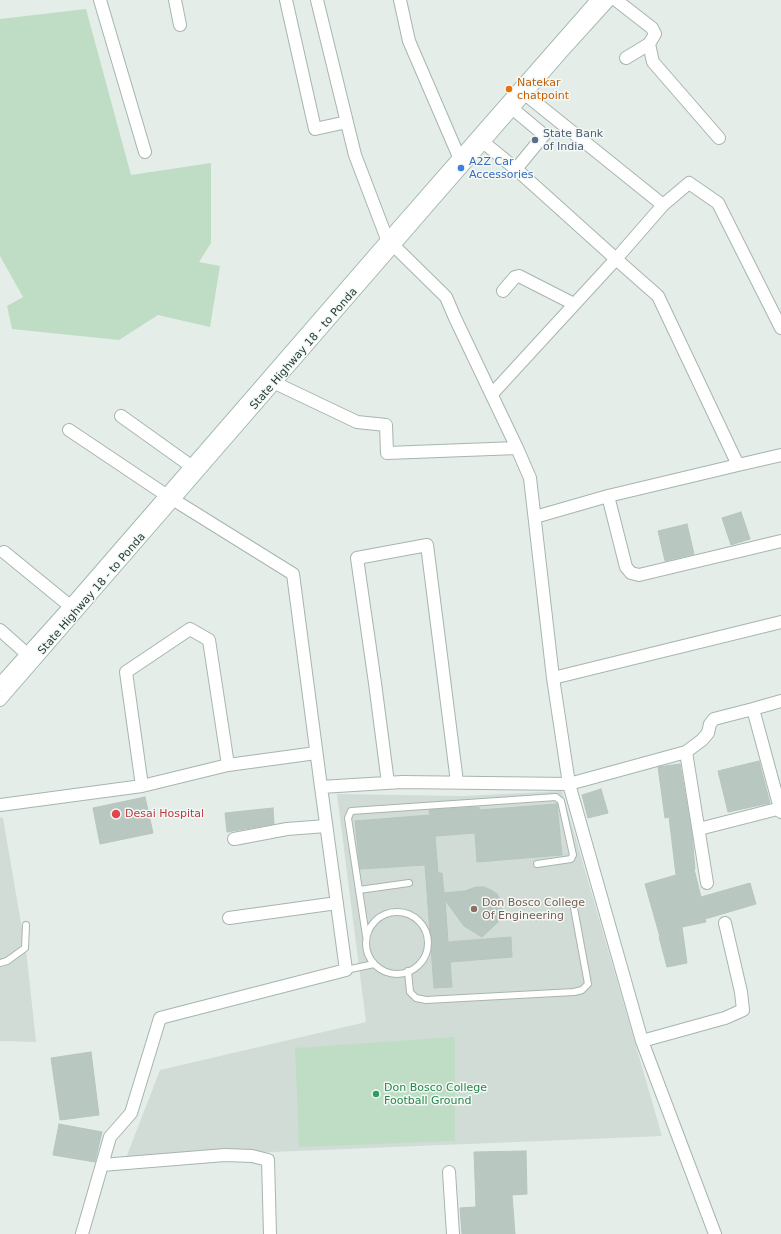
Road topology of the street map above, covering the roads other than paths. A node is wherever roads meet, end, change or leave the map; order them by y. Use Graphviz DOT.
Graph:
graph roads {
  1 [pos="100,0"];
  2 [pos="175,0"];
  3 [pos="286,0"];
  4 [pos="317,0"];
  5 [pos="400,0"];
  6 [pos="597,0"];
  7 [pos="609,0"];
  8 [pos="616,0"];
  9 [pos="180,25"];
  10 [pos="649,44"];
  11 [pos="626,58"];
  12 [pos="526,94"];
  13 [pos="512,109"];
  14 [pos="347,122"];
  15 [pos="719,138"];
  16 [pos="483,142"];
  17 [pos="145,152"];
  18 [pos="459,157"];
  19 [pos="516,169"];
  20 [pos="663,205"];
  21 [pos="391,242"];
  22 [pos="616,259"];
  23 [pos="503,291"];
  24 [pos="574,304"];
  25 [pos="781,328"];
  26 [pos="275,383"];
  27 [pos="492,394"];
  28 [pos="121,416"];
  29 [pos="69,430"];
  30 [pos="517,448"];
  31 [pos="781,455"];
  32 [pos="738,465"];
  33 [pos="191,466"];
  34 [pos="608,496"];
  35 [pos="170,497"];
  36 [pos="535,517"];
  37 [pos="781,541"];
  38 [pos="4,552"];
  39 [pos="70,606"];
  40 [pos="781,622"];
  41 [pos="0,630"];
  42 [pos="27,654"];
  43 [pos="553,678"];
  44 [pos="0,684"];
  45 [pos="0,700"];
  46 [pos="781,701"];
  47 [pos="753,709"];
  48 [pos="686,752"];
  49 [pos="316,753"];
  50 [pos="228,766"];
  51 [pos="457,782"];
  52 [pos="388,783"];
  53 [pos="569,784"];
  54 [pos="142,786"];
  55 [pos="321,787"];
  56 [pos="0,805"];
  57 [pos="781,809"];
  58 [pos="326,826"];
  59 [pos="699,829"];
  60 [pos="234,839"];
  61 [pos="538,864"];
  62 [pos="707,883"];
  63 [pos="409,884"];
  64 [pos="359,890"];
  65 [pos="337,903"];
  66 [pos="574,908"];
  67 [pos="229,918"];
  68 [pos="725,923"];
  69 [pos="26,926"];
  70 [pos="366,936"];
  71 [pos="0,962"];
  72 [pos="374,964"];
  73 [pos="346,970"];
  74 [pos="408,972"];
  75 [pos="642,1041"];
  76 [pos="102,1165"];
  77 [pos="449,1172"];
  78 [pos="82,1234"];
  79 [pos="270,1234"];
  80 [pos="454,1234"];
  81 [pos="715,1234"];
  1 -- 17 [label="street"];
  2 -- 9 [label="street"];
  3 -- 14 [label="street"];
  4 -- 14 [label="street"];
  5 -- 18 [label="street"];
  6 -- 18 [label="street, State Highway 18 - to Ponda"];
  7 -- 12 [label="street, State Highway 18 - to Ponda"];
  8 -- 10 [label="street"];
  10 -- 11 [label="street"];
  10 -- 15 [label="street"];
  12 -- 13 [label="street, State Highway 18 - to Ponda"];
  12 -- 20 [label="street"];
  13 -- 16 [label="street, State Highway 18 - to Ponda"];
  13 -- 19 [label="street"];
  14 -- 21 [label="street"];
  16 -- 19 [label="street"];
  16 -- 21 [label="street, State Highway 18 - to Ponda"];
  18 -- 21 [label="street, State Highway 18 - to Ponda"];
  19 -- 22 [label="street"];
  20 -- 22 [label="street"];
  20 -- 25 [label="street"];
  21 -- 26 [label="street, State Highway 18 - to Ponda"];
  21 -- 27 [label="street"];
  21 -- 33 [label="street, State Highway 18 - to Ponda"];
  22 -- 24 [label="street"];
  22 -- 32 [label="street"];
  23 -- 24 [label="street"];
  24 -- 27 [label="street"];
  26 -- 30 [label="street"];
  26 -- 35 [label="street, State Highway 18 - to Ponda"];
  27 -- 30 [label="street"];
  28 -- 33 [label="street"];
  29 -- 35 [label="street"];
  30 -- 36 [label="street"];
  31 -- 32 [label="street"];
  32 -- 34 [label="street"];
  33 -- 35 [label="street, State Highway 18 - to Ponda"];
  34 -- 36 [label="street"];
  34 -- 37 [label="street"];
  35 -- 39 [label="street, State Highway 18 - to Ponda"];
  35 -- 45 [label="street, State Highway 18 - to Ponda"];
  35 -- 49 [label="street"];
  36 -- 43 [label="street"];
  38 -- 39 [label="street"];
  39 -- 42 [label="street, State Highway 18 - to Ponda"];
  40 -- 43 [label="street"];
  41 -- 42 [label="street"];
  42 -- 44 [label="street, State Highway 18 - to Ponda"];
  43 -- 53 [label="street"];
  46 -- 47 [label="street"];
  47 -- 48 [label="street"];
  47 -- 57 [label="street"];
  48 -- 53 [label="street"];
  48 -- 59 [label="street"];
  49 -- 50 [label="street"];
  49 -- 55 [label="street"];
  50 -- 54 [label="street"];
  50 -- 54 [label="street"];
  51 -- 52 [label="street"];
  51 -- 52 [label="street"];
  51 -- 53 [label="street"];
  52 -- 55 [label="street"];
  53 -- 75 [label="street"];
  54 -- 56 [label="street"];
  55 -- 58 [label="street"];
  57 -- 59 [label="street"];
  58 -- 60 [label="street"];
  58 -- 65 [label="street"];
  59 -- 62 [label="street"];
  61 -- 64 [label="lane"];
  63 -- 64 [label="lane"];
  64 -- 70 [label="lane"];
  65 -- 67 [label="street"];
  65 -- 73 [label="street"];
  66 -- 74 [label="lane"];
  68 -- 75 [label="street"];
  69 -- 71 [label="lane"];
  70 -- 72 [label="lane"];
  70 -- 74 [label="lane"];
  72 -- 73 [label="lane"];
  72 -- 74 [label="lane"];
  73 -- 76 [label="street"];
  75 -- 81 [label="street"];
  76 -- 78 [label="street"];
  76 -- 79 [label="street"];
  77 -- 80 [label="street"];
}
